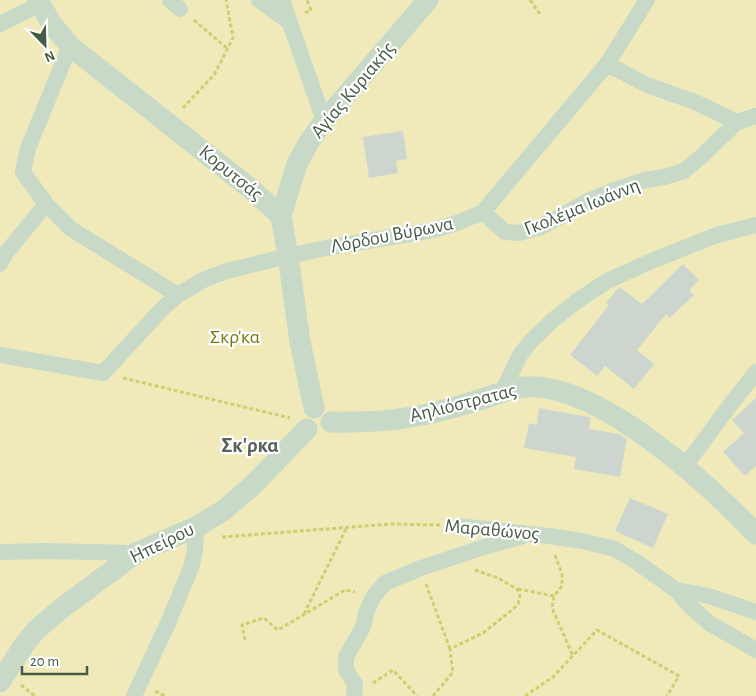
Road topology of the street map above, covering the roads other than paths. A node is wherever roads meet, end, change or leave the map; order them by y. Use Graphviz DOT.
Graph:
graph roads {
  1 [pos="259,0"];
  2 [pos="282,0"];
  3 [pos="428,0"];
  4 [pos="648,0"];
  5 [pos="39,2"];
  6 [pos="289,22"];
  7 [pos="0,24"];
  8 [pos="70,46"];
  9 [pos="607,64"];
  10 [pos="756,116"];
  11 [pos="324,121"];
  12 [pos="737,122"];
  13 [pos="46,204"];
  14 [pos="483,212"];
  15 [pos="281,216"];
  16 [pos="756,225"];
  17 [pos="288,256"];
  18 [pos="0,264"];
  19 [pos="178,294"];
  20 [pos="0,355"];
  21 [pos="756,372"];
  22 [pos="502,392"];
  23 [pos="309,420"];
  24 [pos="685,466"];
  25 [pos="458,526"];
  26 [pos="196,527"];
  27 [pos="756,534"];
  28 [pos="541,535"];
  29 [pos="0,552"];
  30 [pos="136,553"];
  31 [pos="676,590"];
  32 [pos="756,612"];
  33 [pos="756,650"];
  34 [pos="0,682"];
  35 [pos="134,696"];
  36 [pos="354,696"];
  1 -- 6 [label="street"];
  2 -- 6 [label="street"];
  3 -- 11 [label="street, Αγίας Κυριακής"];
  4 -- 9 [label="street, Λόρδου Βύρωνα"];
  5 -- 7 [label="street"];
  5 -- 8 [label="street, Κορυτσάς"];
  6 -- 11 [label="street"];
  8 -- 13 [label="street"];
  8 -- 15 [label="street, Κορυτσάς"];
  9 -- 12 [label="street"];
  9 -- 14 [label="street, Λόρδου Βύρωνα"];
  10 -- 12 [label="street, Γκολέμα Ιωάννη"];
  11 -- 15 [label="street, Αγίας Κυριακής"];
  12 -- 14 [label="street, Γκολέμα Ιωάννη"];
  13 -- 18 [label="street"];
  13 -- 19 [label="street"];
  14 -- 17 [label="street, Λόρδου Βύρωνα"];
  15 -- 17 [label="street, Κορυτσάς"];
  16 -- 22 [label="street"];
  17 -- 19 [label="street, Λόρδου Βύρωνα"];
  17 -- 23 [label="street, Κορυτσάς"];
  19 -- 20 [label="street, Λόρδου Βύρωνα"];
  21 -- 24 [label="street"];
  22 -- 23 [label="street, Αηλιόστρατας"];
  22 -- 24 [label="street, Αηλιόστρατας"];
  23 -- 26 [label="street, Ηπείρου"];
  24 -- 27 [label="street, Αηλιόστρατας"];
  25 -- 28 [label="street, Μαραθώνος"];
  26 -- 30 [label="street, Ηπείρου"];
  26 -- 35 [label="street"];
  28 -- 31 [label="street, Μαραθώνος"];
  28 -- 36 [label="street"];
  29 -- 30 [label="street"];
  30 -- 34 [label="street, Ηπείρου"];
  31 -- 32 [label="street"];
  31 -- 33 [label="street, Μαραθώνος"];
}
